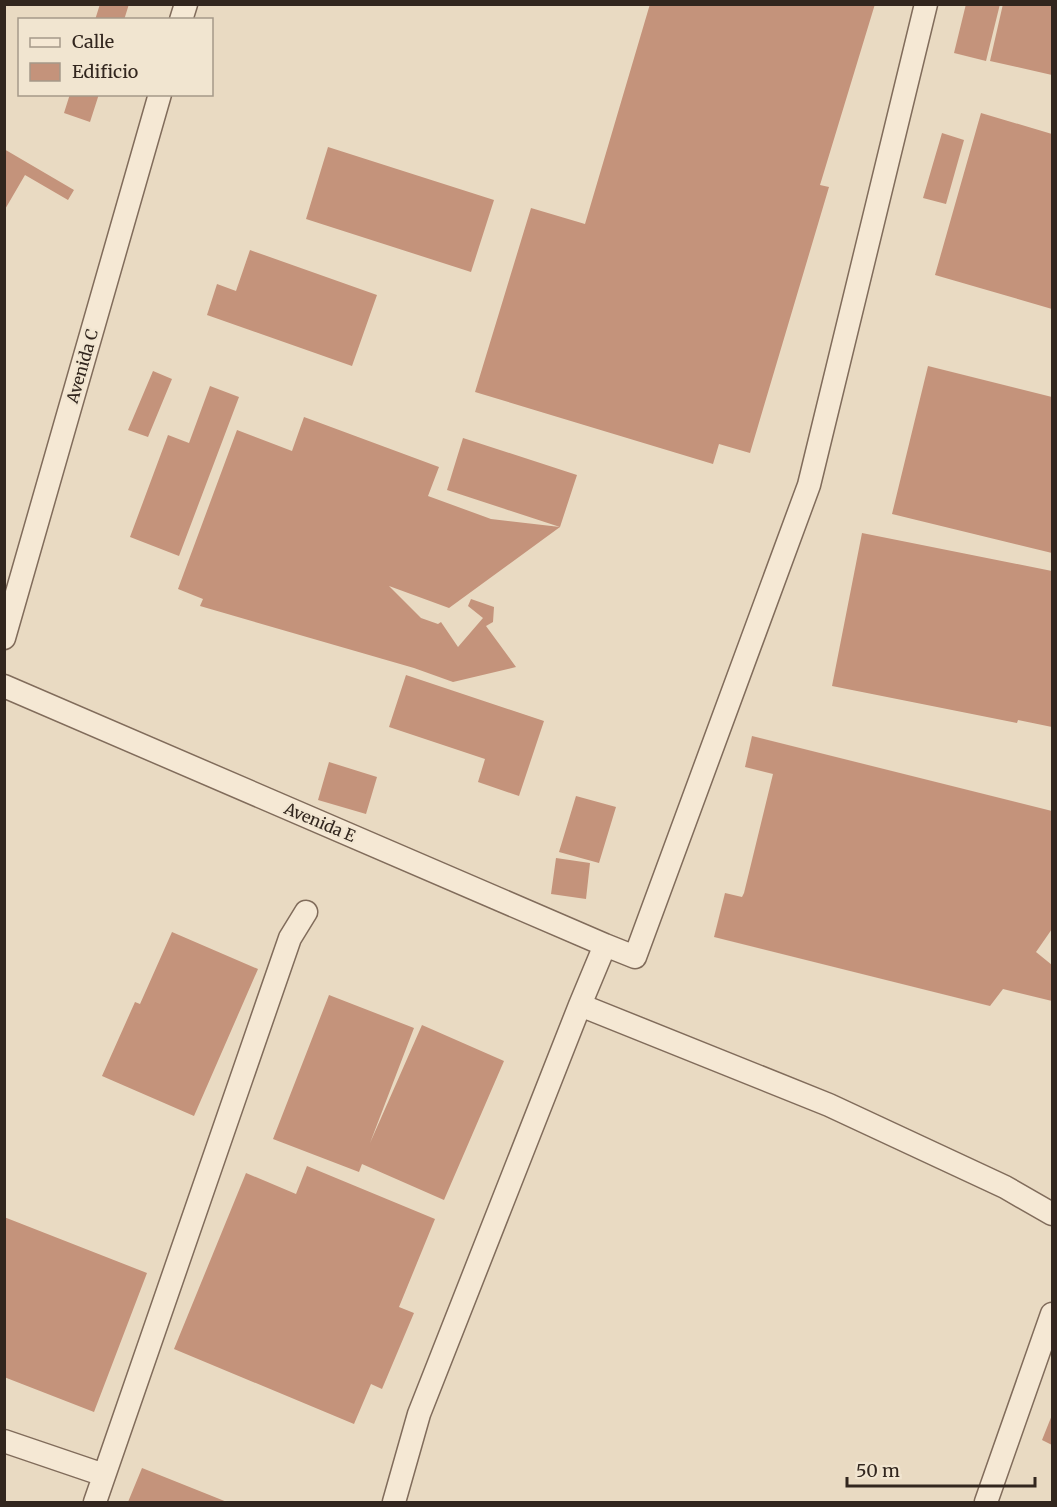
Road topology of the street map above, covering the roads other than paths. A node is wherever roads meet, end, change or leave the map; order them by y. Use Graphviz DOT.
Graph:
graph roads {
  1 [pos="926,4"];
  2 [pos="159,96"];
  3 [pos="4,638"];
  4 [pos="4,686"];
  5 [pos="306,912"];
  6 [pos="605,945"];
  7 [pos="580,1005"];
  8 [pos="1053,1214"];
  9 [pos="1053,1314"];
  10 [pos="4,1441"];
  11 [pos="104,1476"];
  12 [pos="95,1503"];
  13 [pos="394,1503"];
  14 [pos="986,1503"];
  1 -- 6 [label="street, Avenida E"];
  2 -- 3 [label="street, Avenida C"];
  4 -- 6 [label="street, Avenida E"];
  5 -- 11 [label="street"];
  6 -- 7 [label="street"];
  7 -- 8 [label="street"];
  7 -- 13 [label="street"];
  9 -- 14 [label="street"];
  10 -- 11 [label="street"];
  11 -- 12 [label="street"];
}
